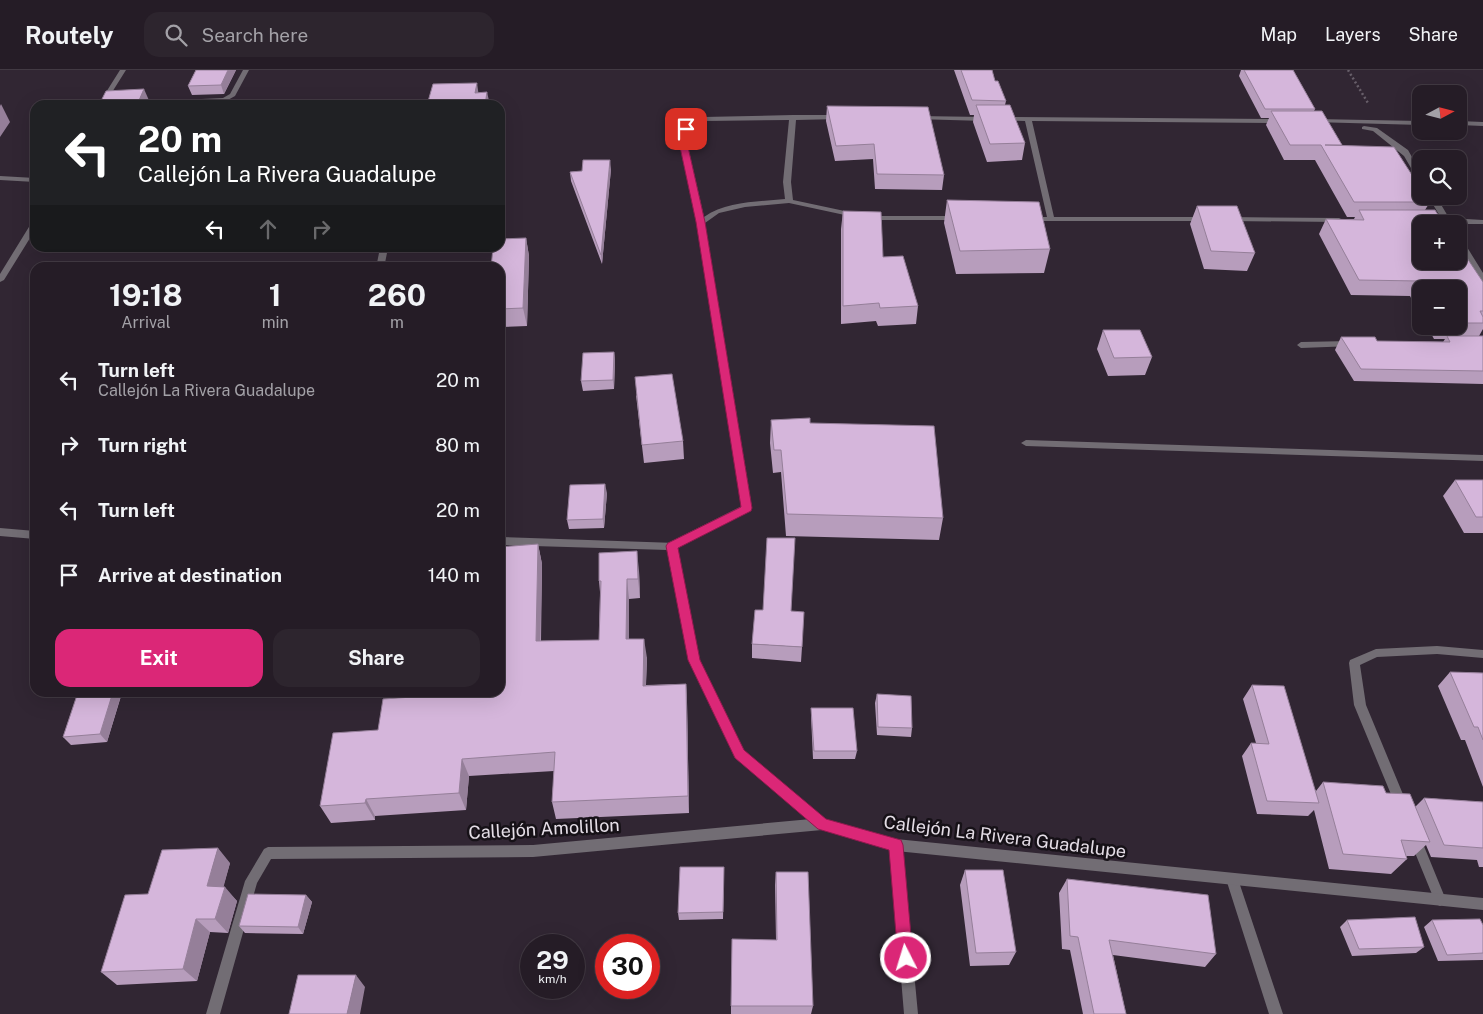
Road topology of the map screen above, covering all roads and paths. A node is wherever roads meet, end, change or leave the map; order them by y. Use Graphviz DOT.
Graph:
graph roads {
  1 [pos="123,70"];
  2 [pos="246,70"];
  3 [pos="1348,70"];
  4 [pos="104,100"];
  5 [pos="224,100"];
  6 [pos="793,117"];
  7 [pos="849,117"];
  8 [pos="909,118"];
  9 [pos="1028,119"];
  10 [pos="1285,121"];
  11 [pos="1304,121"];
  12 [pos="1314,121"];
  13 [pos="1380,123"];
  14 [pos="1412,123"];
  15 [pos="1468,124"];
  16 [pos="1483,124"];
  17 [pos="1408,156"];
  18 [pos="1412,163"];
  19 [pos="0,178"];
  20 [pos="30,180"];
  21 [pos="789,201"];
  22 [pos="964,218"];
  23 [pos="1022,218"];
  24 [pos="1051,219"];
  25 [pos="1209,219"];
  26 [pos="1219,219"];
  27 [pos="1347,220"];
  28 [pos="701,222"];
  29 [pos="1467,222"];
  30 [pos="1483,222"];
  31 [pos="30,232"];
  32 [pos="1467,254"];
  33 [pos="1483,279"];
  34 [pos="0,280"];
  35 [pos="1355,344"];
  36 [pos="1301,345"];
  37 [pos="1026,443"];
  38 [pos="1483,458"];
  39 [pos="0,532"];
  40 [pos="30,535"];
  41 [pos="505,541"];
  42 [pos="672,546"];
  43 [pos="1483,654"];
  44 [pos="1404,812"];
  45 [pos="822,824"];
  46 [pos="1411,829"];
  47 [pos="896,845"];
  48 [pos="1232,879"];
  49 [pos="1440,900"];
  50 [pos="1483,904"];
  51 [pos="213,1014"];
  52 [pos="911,1014"];
  53 [pos="1276,1014"];
  1 -- 4 [label="street"];
  2 -- 5 [label="street"];
  3 -- 13 [label="path"];
  6 -- 7 [label="street"];
  6 -- 21 [label="street"];
  6 -- 28 [label="street"];
  8 -- 9 [label="street"];
  9 -- 10 [label="street"];
  9 -- 24 [label="street"];
  11 -- 12 [label="street"];
  12 -- 13 [label="street"];
  12 -- 17 [label="street"];
  13 -- 14 [label="street"];
  13 -- 17 [label="street"];
  15 -- 16 [label="street"];
  17 -- 18 [label="street"];
  19 -- 20 [label="street"];
  21 -- 22 [label="street"];
  21 -- 28 [label="street"];
  23 -- 24 [label="street"];
  24 -- 25 [label="street"];
  26 -- 27 [label="street"];
  28 -- 42 [label="street"];
  29 -- 30 [label="street"];
  31 -- 34 [label="street"];
  32 -- 33 [label="street"];
  35 -- 36 [label="street"];
  37 -- 38 [label="street"];
  39 -- 40 [label="street"];
  41 -- 42 [label="street"];
  42 -- 45 [label="street, Callejón La Rivera Guadalupe"];
  43 -- 44 [label="street"];
  45 -- 47 [label="street, Callejón La Rivera Guadalupe"];
  45 -- 51 [label="street, Callejón Amolillon"];
  46 -- 49 [label="street"];
  47 -- 48 [label="street, Callejón La Rivera Guadalupe"];
  47 -- 52 [label="street"];
  48 -- 49 [label="street, Callejón La Rivera Guadalupe"];
  48 -- 53 [label="street"];
  49 -- 50 [label="street, Callejón La Rivera Guadalupe"];
}
